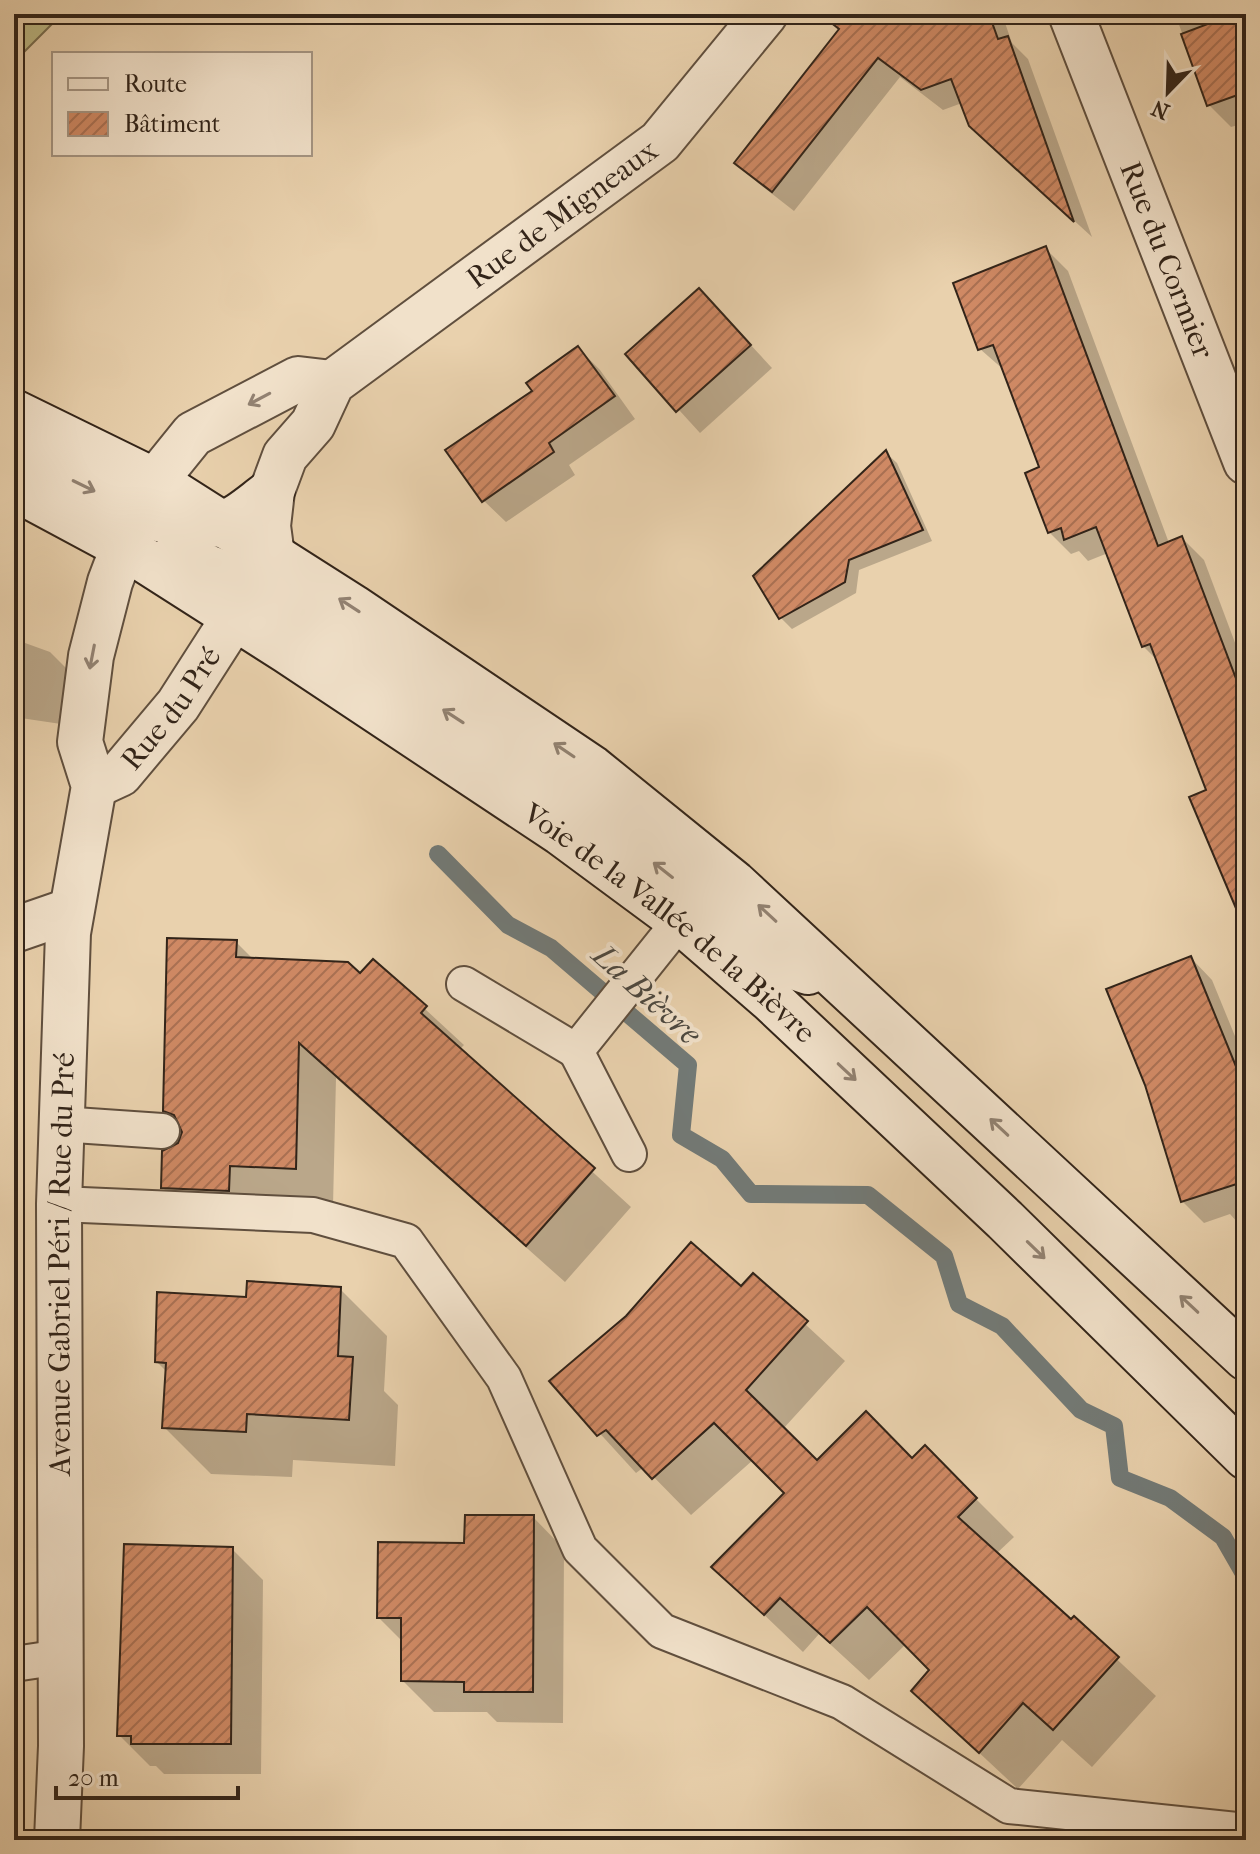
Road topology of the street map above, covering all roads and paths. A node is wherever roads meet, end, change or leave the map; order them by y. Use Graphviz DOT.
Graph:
graph roads {
  1 [pos="765,14"];
  2 [pos="1071,14"];
  3 [pos="332,383"];
  4 [pos="14,412"];
  5 [pos="14,451"];
  6 [pos="1246,462"];
  7 [pos="14,488"];
  8 [pos="272,491"];
  9 [pos="223,524"];
  10 [pos="131,530"];
  11 [pos="253,587"];
  12 [pos="94,786"];
  13 [pos="69,911"];
  14 [pos="680,921"];
  15 [pos="14,930"];
  16 [pos="464,984"];
  17 [pos="576,1051"];
  18 [pos="60,1124"];
  19 [pos="162,1131"];
  20 [pos="629,1154"];
  21 [pos="59,1204"];
  22 [pos="1246,1358"];
  23 [pos="1246,1457"];
  24 [pos="61,1657"];
  25 [pos="14,1664"];
  26 [pos="1246,1831"];
  27 [pos="57,1840"];
  1 -- 3 [label="main road, Rue de Migneaux"];
  2 -- 6 [label="main road, Rue du Cormier"];
  3 -- 8 [label="main road, Rue de Migneaux"];
  3 -- 10 [label="main road, one-way"];
  4 -- 10 [label="main road, Voie de la Vallée de la Bièvre"];
  5 -- 10 [label="main road, one-way"];
  7 -- 10 [label="main road, Voie de la Vallée de la Bièvre"];
  8 -- 9 [label="main road"];
  8 -- 11 [label="main road, Rue de Migneaux"];
  9 -- 10 [label="main road, Voie de la Vallée de la Bièvre"];
  9 -- 11 [label="main road, Voie de la Vallée de la Bièvre"];
  10 -- 11 [label="main road"];
  10 -- 12 [label="main road, one-way"];
  11 -- 12 [label="main road, Rue du Pré"];
  11 -- 14 [label="main road, Voie de la Vallée de la Bièvre, one-way"];
  22 -- 11 [label="main road, Voie de la Vallée de la Bièvre, one-way"];
  12 -- 13 [label="main road, Avenue Gabriel Péri / Rue du Pré"];
  13 -- 15 [label="main road"];
  13 -- 18 [label="main road, Avenue Gabriel Péri / Rue du Pré"];
  14 -- 17 [label="lane"];
  14 -- 23 [label="main road, Voie de la Vallée de la Bièvre, one-way"];
  16 -- 17 [label="lane"];
  17 -- 20 [label="lane"];
  18 -- 19 [label="lane"];
  18 -- 21 [label="main road, Avenue Gabriel Péri / Rue du Pré"];
  21 -- 24 [label="main road, Avenue Gabriel Péri / Rue du Pré"];
  21 -- 26 [label="lane"];
  24 -- 25 [label="lane"];
  24 -- 27 [label="main road, Avenue Gabriel Péri / Rue du Pré"];
}
